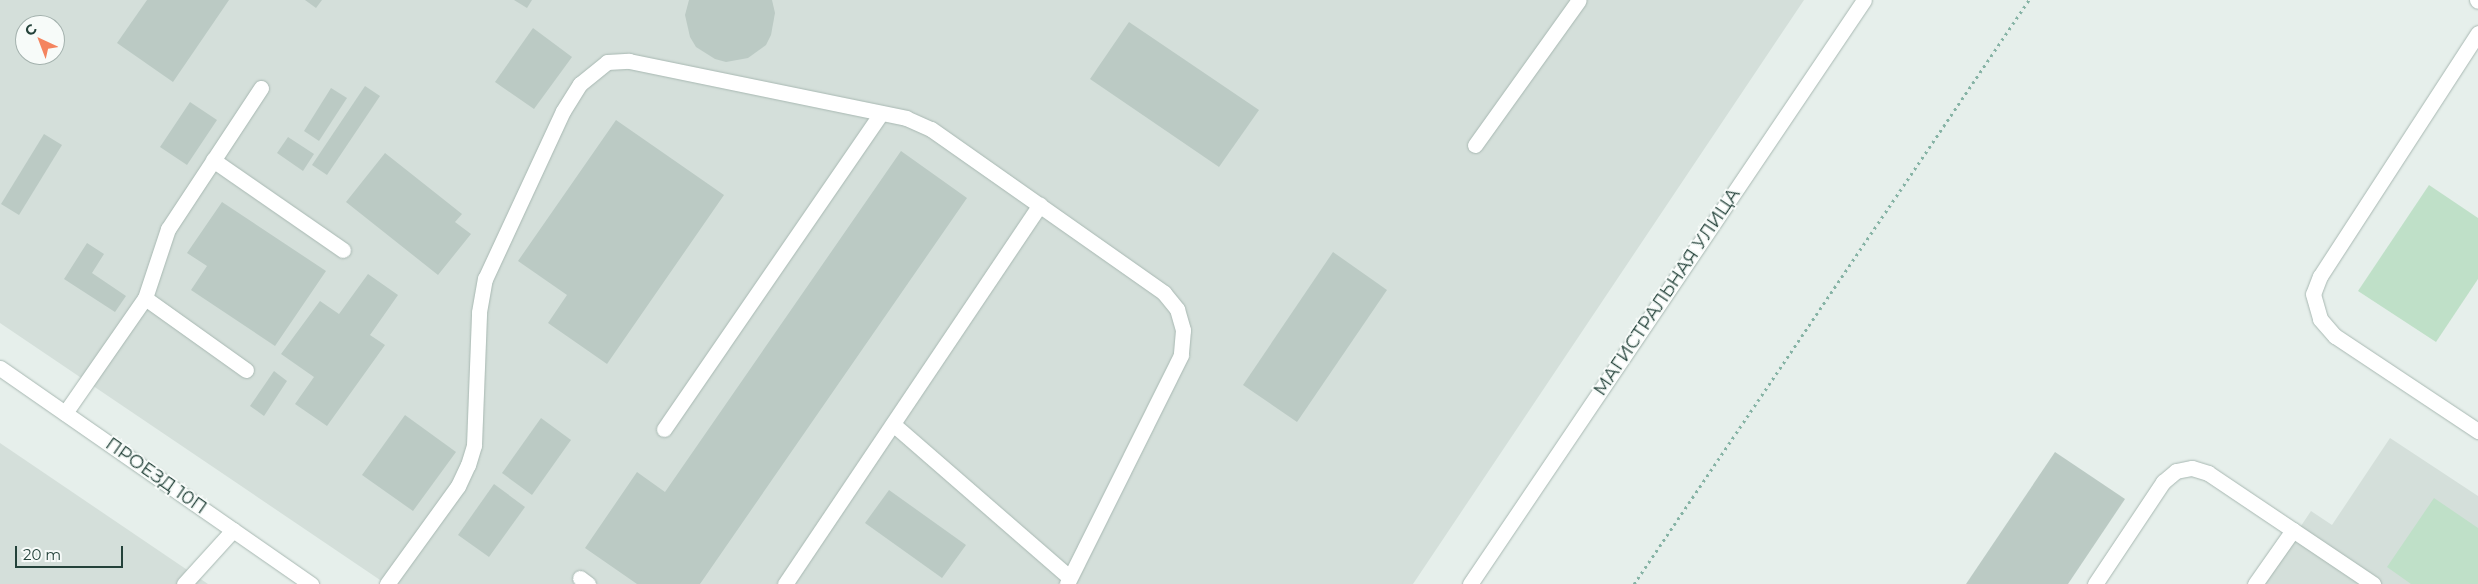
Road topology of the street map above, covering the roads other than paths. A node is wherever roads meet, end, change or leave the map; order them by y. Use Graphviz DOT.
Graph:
graph roads {
  1 [pos="1578,0"];
  2 [pos="1864,0"];
  3 [pos="2478,33"];
  4 [pos="261,88"];
  5 [pos="881,113"];
  6 [pos="1475,145"];
  7 [pos="213,160"];
  8 [pos="1040,205"];
  9 [pos="343,250"];
  10 [pos="145,298"];
  11 [pos="0,368"];
  12 [pos="246,370"];
  13 [pos="65,413"];
  14 [pos="893,424"];
  15 [pos="664,429"];
  16 [pos="2478,431"];
  17 [pos="233,530"];
  18 [pos="2293,530"];
  19 [pos="1068,581"];
  20 [pos="184,584"];
  21 [pos="311,584"];
  22 [pos="387,584"];
  23 [pos="785,584"];
  24 [pos="1470,584"];
  25 [pos="2095,584"];
  26 [pos="2255,584"];
  27 [pos="2373,584"];
  1 -- 6 [label="main road"];
  2 -- 24 [label="main road, МАГИСТРАЛЬНАЯ УЛИЦА"];
  3 -- 16 [label="main road"];
  4 -- 7 [label="main road"];
  5 -- 8 [label="main road"];
  5 -- 15 [label="main road"];
  5 -- 22 [label="main road"];
  7 -- 9 [label="main road"];
  7 -- 10 [label="main road"];
  8 -- 14 [label="main road"];
  8 -- 19 [label="main road"];
  10 -- 12 [label="main road"];
  10 -- 13 [label="main road"];
  11 -- 13 [label="main road, ПРОЕЗД 10П"];
  13 -- 17 [label="main road, ПРОЕЗД 10П"];
  14 -- 19 [label="main road"];
  14 -- 23 [label="main road"];
  17 -- 20 [label="main road"];
  17 -- 21 [label="main road, ПРОЕЗД 10П"];
  18 -- 25 [label="main road"];
  18 -- 26 [label="main road"];
  18 -- 27 [label="main road"];
}
